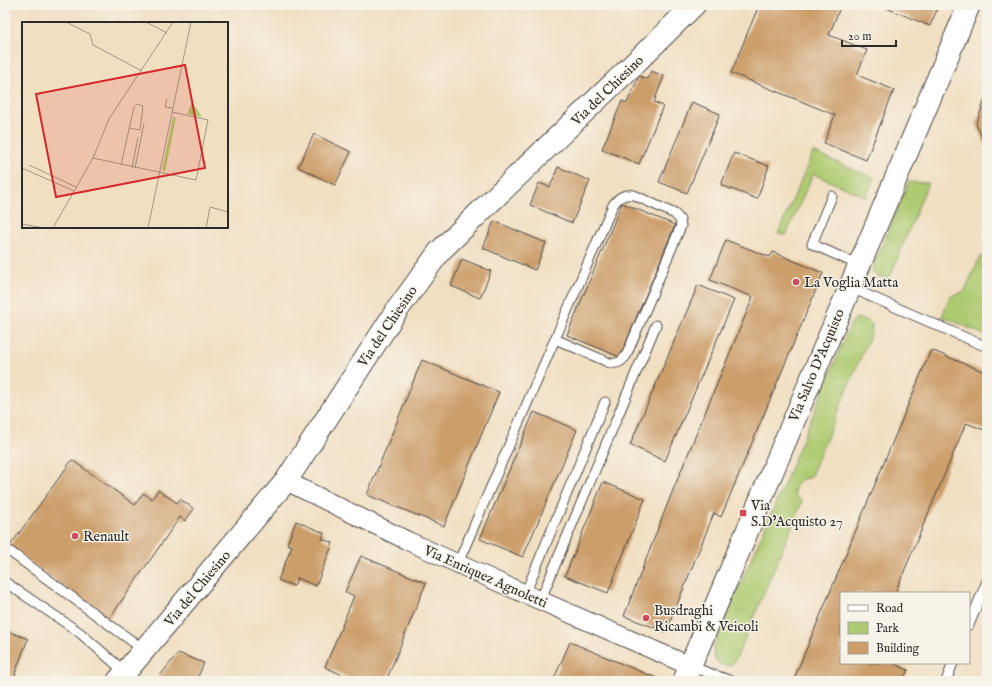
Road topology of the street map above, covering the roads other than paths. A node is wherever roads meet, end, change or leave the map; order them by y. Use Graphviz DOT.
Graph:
graph roads {
  1 [pos="694,5"];
  2 [pos="969,5"];
  3 [pos="832,196"];
  4 [pos="859,265"];
  5 [pos="849,287"];
  6 [pos="656,325"];
  7 [pos="555,339"];
  8 [pos="987,347"];
  9 [pos="605,402"];
  10 [pos="286,481"];
  11 [pos="5,548"];
  12 [pos="458,564"];
  13 [pos="987,581"];
  14 [pos="5,582"];
  15 [pos="533,598"];
  16 [pos="970,623"];
  17 [pos="144,650"];
  18 [pos="954,664"];
  19 [pos="687,673"];
  20 [pos="122,677"];
  21 [pos="731,681"];
  22 [pos="946,681"];
  1 -- 10 [label="street, Via del Chiesino"];
  2 -- 4 [label="street, Via Salvo D'Acquisto"];
  3 -- 4 [label="lane"];
  4 -- 5 [label="street, Via Salvo D'Acquisto"];
  5 -- 8 [label="lane"];
  5 -- 19 [label="street, Via Salvo D'Acquisto"];
  6 -- 15 [label="lane"];
  7 -- 7 [label="lane"];
  7 -- 12 [label="lane"];
  9 -- 15 [label="lane"];
  10 -- 12 [label="street, Via Enriquez Agnoletti"];
  10 -- 17 [label="street, Via del Chiesino"];
  11 -- 17 [label="lane"];
  12 -- 15 [label="street, Via Enriquez Agnoletti"];
  13 -- 16 [label="lane"];
  14 -- 20 [label="lane"];
  15 -- 19 [label="street, Via Enriquez Agnoletti"];
  17 -- 20 [label="street, Via del Chiesino"];
  18 -- 22 [label="lane"];
  19 -- 21 [label="lane"];
}
